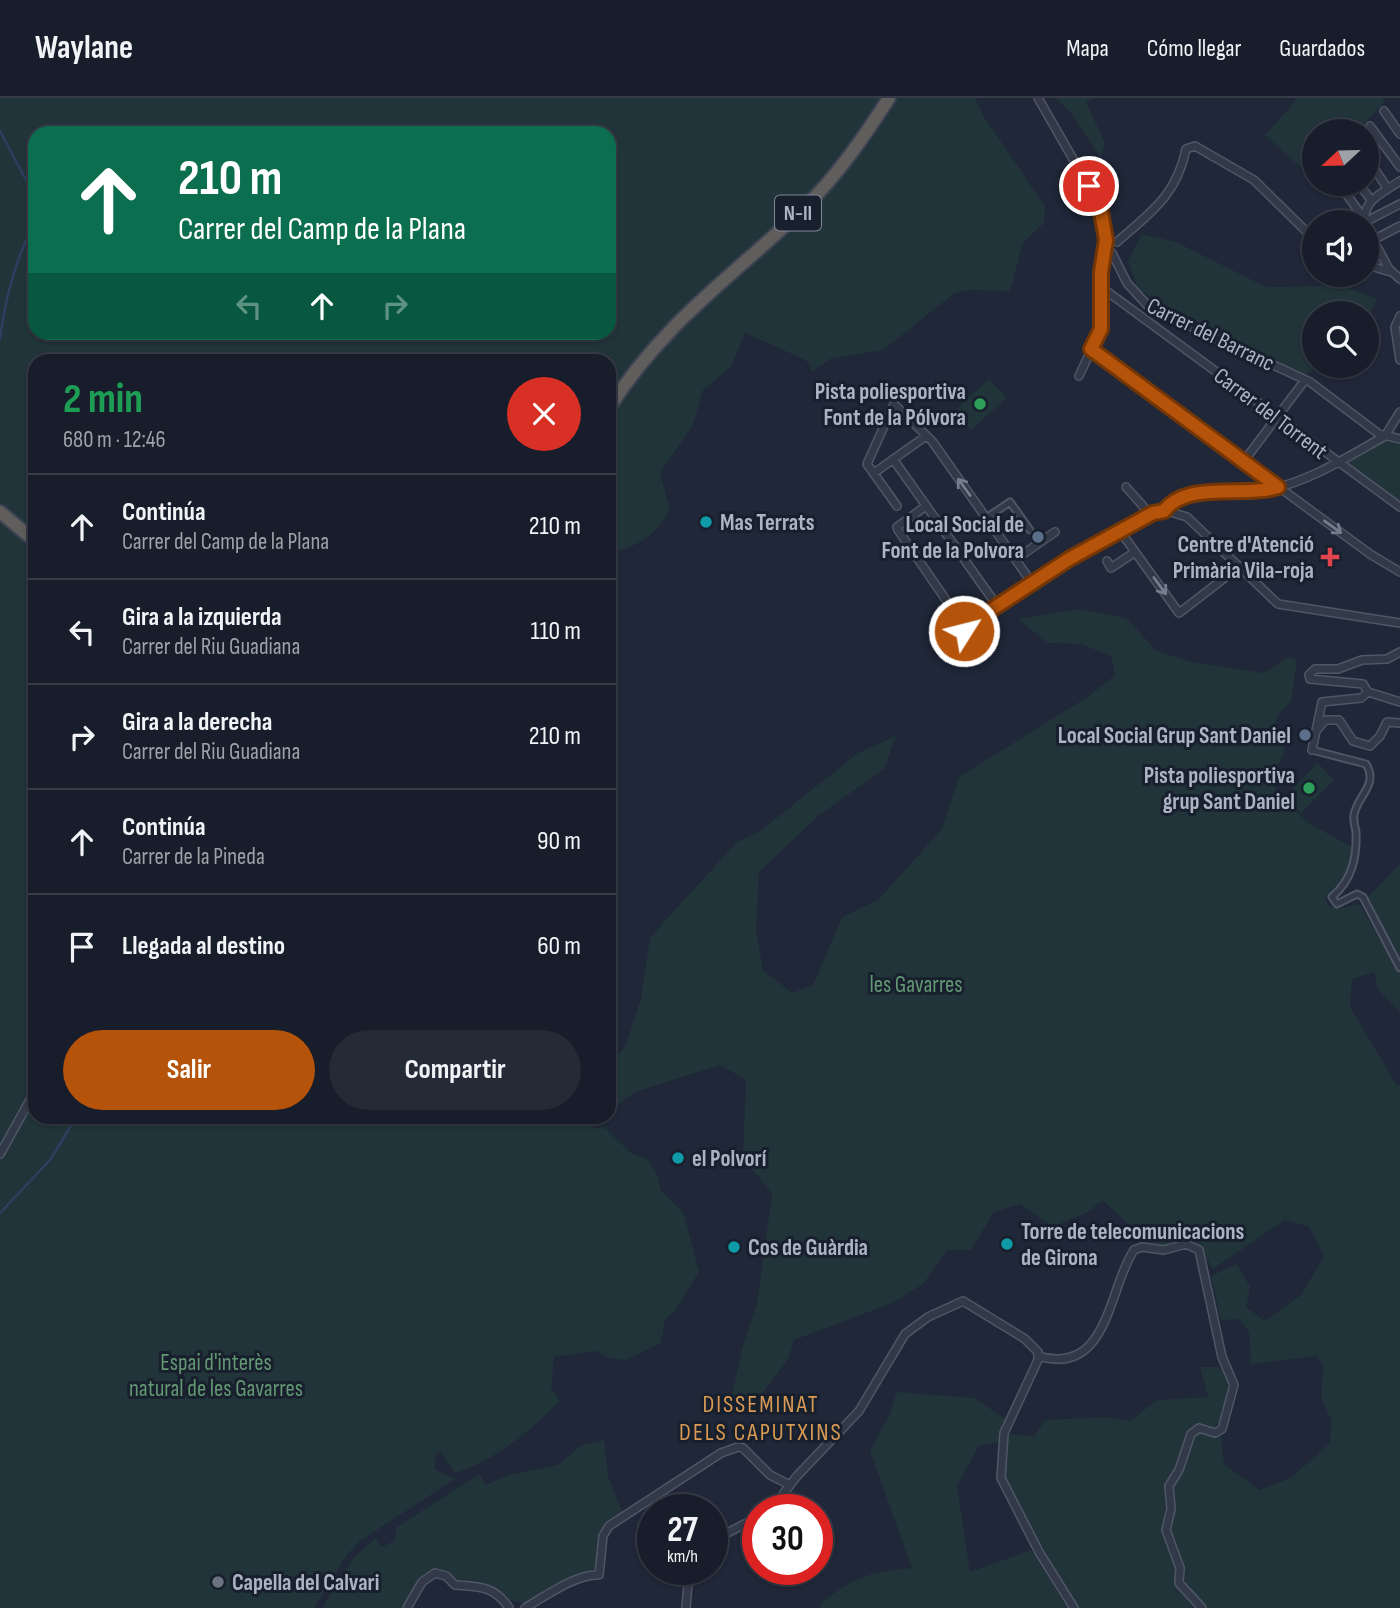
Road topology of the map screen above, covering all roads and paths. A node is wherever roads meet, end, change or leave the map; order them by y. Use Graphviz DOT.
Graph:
graph roads {
  1 [pos="889,98"];
  2 [pos="1038,98"];
  3 [pos="1384,111"];
  4 [pos="1400,134"];
  5 [pos="1379,138"];
  6 [pos="1400,167"];
  7 [pos="1379,176"];
  8 [pos="1400,181"];
  9 [pos="1388,189"];
  10 [pos="1368,196"];
  11 [pos="1371,200"];
  12 [pos="1400,204"];
  13 [pos="1368,210"];
  14 [pos="1379,214"];
  15 [pos="1400,226"];
  16 [pos="1302,227"];
  17 [pos="1379,237"];
  18 [pos="1106,240"];
  19 [pos="1117,242"];
  20 [pos="1379,251"];
  21 [pos="1109,252"];
  22 [pos="1379,268"];
  23 [pos="1391,272"];
  24 [pos="1400,279"];
  25 [pos="1101,287"];
  26 [pos="1400,316"];
  27 [pos="1091,349"];
  28 [pos="1400,360"];
  29 [pos="1079,376"];
  30 [pos="1305,380"];
  31 [pos="616,398"];
  32 [pos="1400,412"];
  33 [pos="1277,418"];
  34 [pos="926,436"];
  35 [pos="1385,436"];
  36 [pos="1400,439"];
  37 [pos="893,459"];
  38 [pos="1244,461"];
  39 [pos="1340,463"];
  40 [pos="874,473"];
  41 [pos="1126,487"];
  42 [pos="1278,487"];
  43 [pos="897,506"];
  44 [pos="926,506"];
  45 [pos="1400,507"];
  46 [pos="1164,511"];
  47 [pos="0,512"];
  48 [pos="1150,514"];
  49 [pos="986,518"];
  50 [pos="1030,530"];
  51 [pos="1120,531"];
  52 [pos="1055,532"];
  53 [pos="28,535"];
  54 [pos="1135,552"];
  55 [pos="1016,559"];
  56 [pos="1107,561"];
  57 [pos="1240,566"];
  58 [pos="1400,572"];
  59 [pos="1032,583"];
  60 [pos="998,607"];
  61 [pos="987,614"];
  62 [pos="1400,623"];
  63 [pos="965,627"];
  64 [pos="1400,652"];
  65 [pos="1368,692"];
  66 [pos="1400,702"];
  67 [pos="1400,723"];
  68 [pos="1317,730"];
  69 [pos="1312,750"];
  70 [pos="1400,968"];
  71 [pos="28,1104"];
  72 [pos="0,1154"];
  73 [pos="1038,1356"];
  74 [pos="790,1485"];
  75 [pos="783,1494"];
  76 [pos="688,1585"];
  77 [pos="407,1608"];
  78 [pos="509,1608"];
  79 [pos="525,1608"];
  80 [pos="686,1608"];
  81 [pos="1074,1608"];
  82 [pos="1202,1608"];
  1 -- 31 [label="highway, N-II"];
  2 -- 18 [label="street"];
  3 -- 4 [label="street"];
  5 -- 6 [label="street"];
  7 -- 9 [label="street"];
  8 -- 9 [label="street"];
  9 -- 11 [label="street"];
  10 -- 11 [label="street"];
  11 -- 13 [label="street"];
  12 -- 14 [label="street"];
  15 -- 17 [label="street"];
  16 -- 19 [label="street"];
  18 -- 19 [label="street"];
  18 -- 21 [label="street"];
  19 -- 21 [label="street"];
  20 -- 23 [label="street"];
  21 -- 25 [label="street"];
  21 -- 30 [label="street, Carrer del Barranc"];
  22 -- 23 [label="street"];
  23 -- 24 [label="street"];
  25 -- 27 [label="street"];
  25 -- 33 [label="street, Carrer del Torrent"];
  26 -- 28 [label="street"];
  27 -- 29 [label="street"];
  27 -- 38 [label="street"];
  30 -- 33 [label="street"];
  30 -- 35 [label="street, Carrer del Barranc"];
  32 -- 35 [label="street"];
  33 -- 38 [label="street"];
  33 -- 39 [label="street, Carrer del Torrent"];
  34 -- 37 [label="street"];
  34 -- 40 [label="street"];
  49 -- 34 [label="street, one-way"];
  35 -- 36 [label="street, Carrer del Barranc"];
  35 -- 39 [label="street"];
  37 -- 40 [label="street"];
  37 -- 44 [label="street"];
  38 -- 42 [label="street"];
  39 -- 42 [label="street"];
  39 -- 45 [label="street, Carrer del Torrent"];
  40 -- 43 [label="street"];
  41 -- 48 [label="street"];
  42 -- 46 [label="street"];
  42 -- 58 [label="street, one-way"];
  44 -- 60 [label="street"];
  44 -- 61 [label="street"];
  46 -- 48 [label="street"];
  46 -- 57 [label="street"];
  47 -- 53 [label="highway"];
  48 -- 51 [label="street"];
  49 -- 50 [label="street"];
  49 -- 55 [label="street"];
  51 -- 54 [label="street"];
  51 -- 59 [label="street"];
  52 -- 55 [label="street"];
  54 -- 56 [label="street"];
  54 -- 57 [label="street, one-way"];
  55 -- 59 [label="street"];
  57 -- 62 [label="street"];
  59 -- 60 [label="street"];
  60 -- 61 [label="street"];
  61 -- 63 [label="street"];
  64 -- 65 [label="street"];
  65 -- 66 [label="street"];
  65 -- 68 [label="street"];
  67 -- 68 [label="street"];
  68 -- 69 [label="street"];
  69 -- 70 [label="street"];
  71 -- 72 [label="street"];
  73 -- 74 [label="street"];
  73 -- 81 [label="street"];
  73 -- 82 [label="street"];
  74 -- 75 [label="street"];
  74 -- 79 [label="street"];
  76 -- 80 [label="street"];
  77 -- 78 [label="street"];
}
